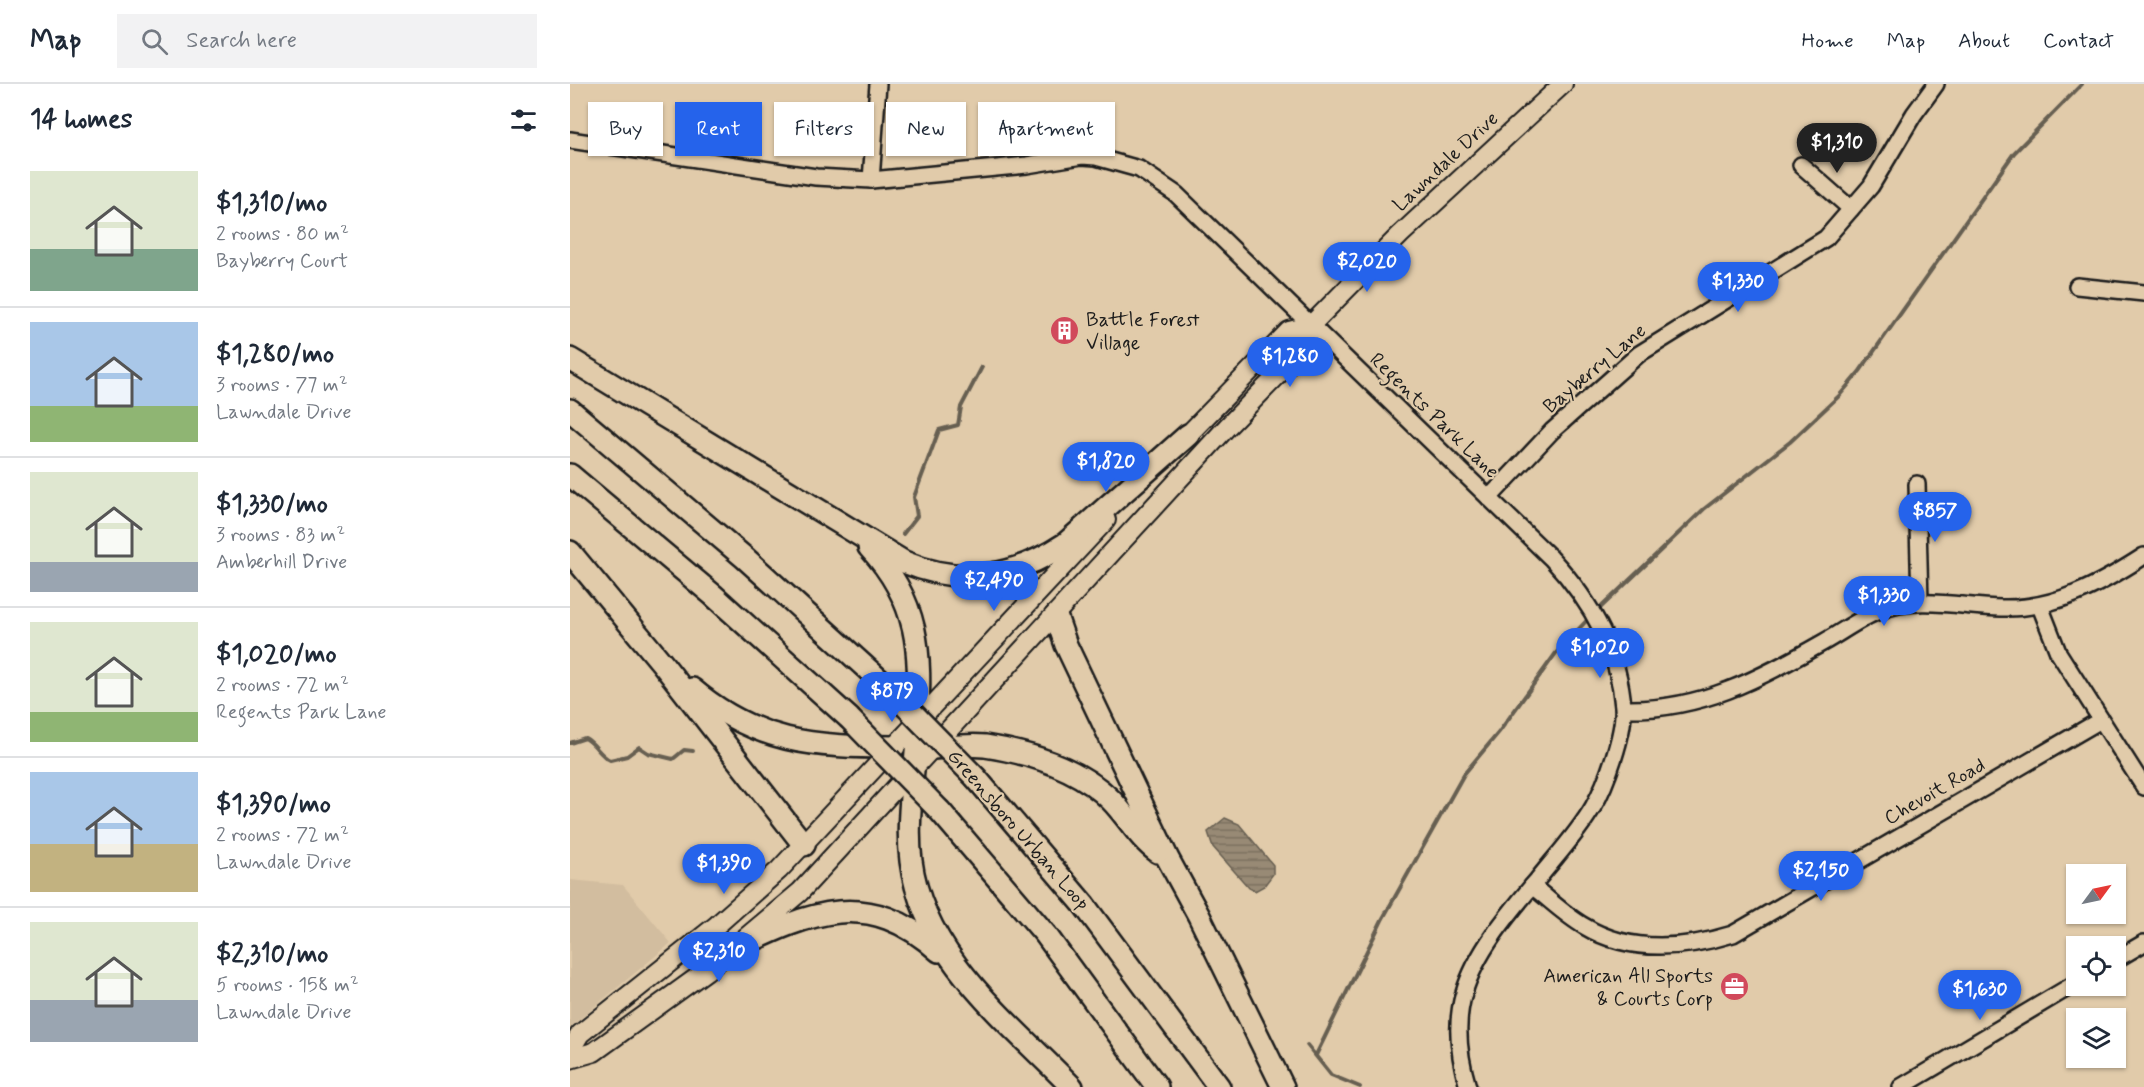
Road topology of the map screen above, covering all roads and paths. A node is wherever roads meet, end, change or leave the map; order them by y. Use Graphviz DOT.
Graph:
graph roads {
  1 [pos="878,84"];
  2 [pos="1563,84"];
  3 [pos="1936,84"];
  4 [pos="570,140"];
  5 [pos="1801,165"];
  6 [pos="871,180"];
  7 [pos="1851,209"];
  8 [pos="2078,286"];
  9 [pos="2144,293"];
  10 [pos="1310,326"];
  11 [pos="570,359"];
  12 [pos="570,410"];
  13 [pos="1188,435"];
  14 [pos="570,475"];
  15 [pos="1917,484"];
  16 [pos="1489,498"];
  17 [pos="854,532"];
  18 [pos="570,552"];
  19 [pos="2144,556"];
  20 [pos="1920,602"];
  21 [pos="2040,606"];
  22 [pos="1056,616"];
  23 [pos="662,663"];
  24 [pos="1624,709"];
  25 [pos="2099,721"];
  26 [pos="917,722"];
  27 [pos="894,747"];
  28 [pos="924,748"];
  29 [pos="913,770"];
  30 [pos="2144,787"];
  31 [pos="804,845"];
  32 [pos="1168,859"];
  33 [pos="1532,886"];
  34 [pos="2144,943"];
  35 [pos="736,948"];
  36 [pos="2126,954"];
  37 [pos="956,966"];
  38 [pos="2066,989"];
  39 [pos="570,1050"];
  40 [pos="570,1059"];
  41 [pos="1072,1087"];
  42 [pos="1157,1087"];
  43 [pos="1219,1087"];
  44 [pos="1283,1087"];
  45 [pos="1468,1087"];
  46 [pos="1901,1087"];
  1 -- 6 [label="street"];
  2 -- 10 [label="main road, Lawndale Drive"];
  3 -- 7 [label="street, Bayberry Lane"];
  4 -- 6 [label="street, Regents Park Lane"];
  5 -- 7 [label="street"];
  6 -- 10 [label="street, Regents Park Lane"];
  7 -- 16 [label="street, Bayberry Lane"];
  8 -- 9 [label="street"];
  10 -- 13 [label="main road, Lawndale Drive"];
  10 -- 16 [label="street, Regents Park Lane"];
  10 -- 22 [label="main road, Lawndale Drive"];
  11 -- 17 [label="highway"];
  12 -- 43 [label="highway, Greensboro Urban Loop, bridge"];
  13 -- 17 [label="highway"];
  13 -- 26 [label="main road, Lawndale Drive"];
  14 -- 42 [label="highway, bridge"];
  15 -- 20 [label="street"];
  16 -- 24 [label="street, Regents Park Lane"];
  17 -- 26 [label="highway"];
  18 -- 23 [label="highway"];
  19 -- 21 [label="street"];
  20 -- 21 [label="street"];
  20 -- 24 [label="street"];
  21 -- 25 [label="street"];
  22 -- 28 [label="main road, Lawndale Drive"];
  22 -- 32 [label="highway"];
  23 -- 27 [label="highway"];
  23 -- 31 [label="highway"];
  24 -- 33 [label="street, Regents Park Lane"];
  25 -- 30 [label="street"];
  25 -- 33 [label="street, Chevoit Road"];
  26 -- 27 [label="main road, Lawndale Drive"];
  26 -- 28 [label="main road"];
  27 -- 28 [label="main road"];
  27 -- 31 [label="main road, Lawndale Drive"];
  28 -- 29 [label="main road, Lawndale Drive"];
  28 -- 32 [label="highway"];
  29 -- 35 [label="main road, Lawndale Drive"];
  29 -- 37 [label="highway"];
  31 -- 39 [label="main road, Lawndale Drive"];
  32 -- 44 [label="highway"];
  33 -- 45 [label="street, Regents Park Lane"];
  34 -- 36 [label="street"];
  35 -- 37 [label="highway"];
  35 -- 40 [label="main road, Lawndale Drive"];
  37 -- 41 [label="highway"];
  38 -- 46 [label="street"];
}
